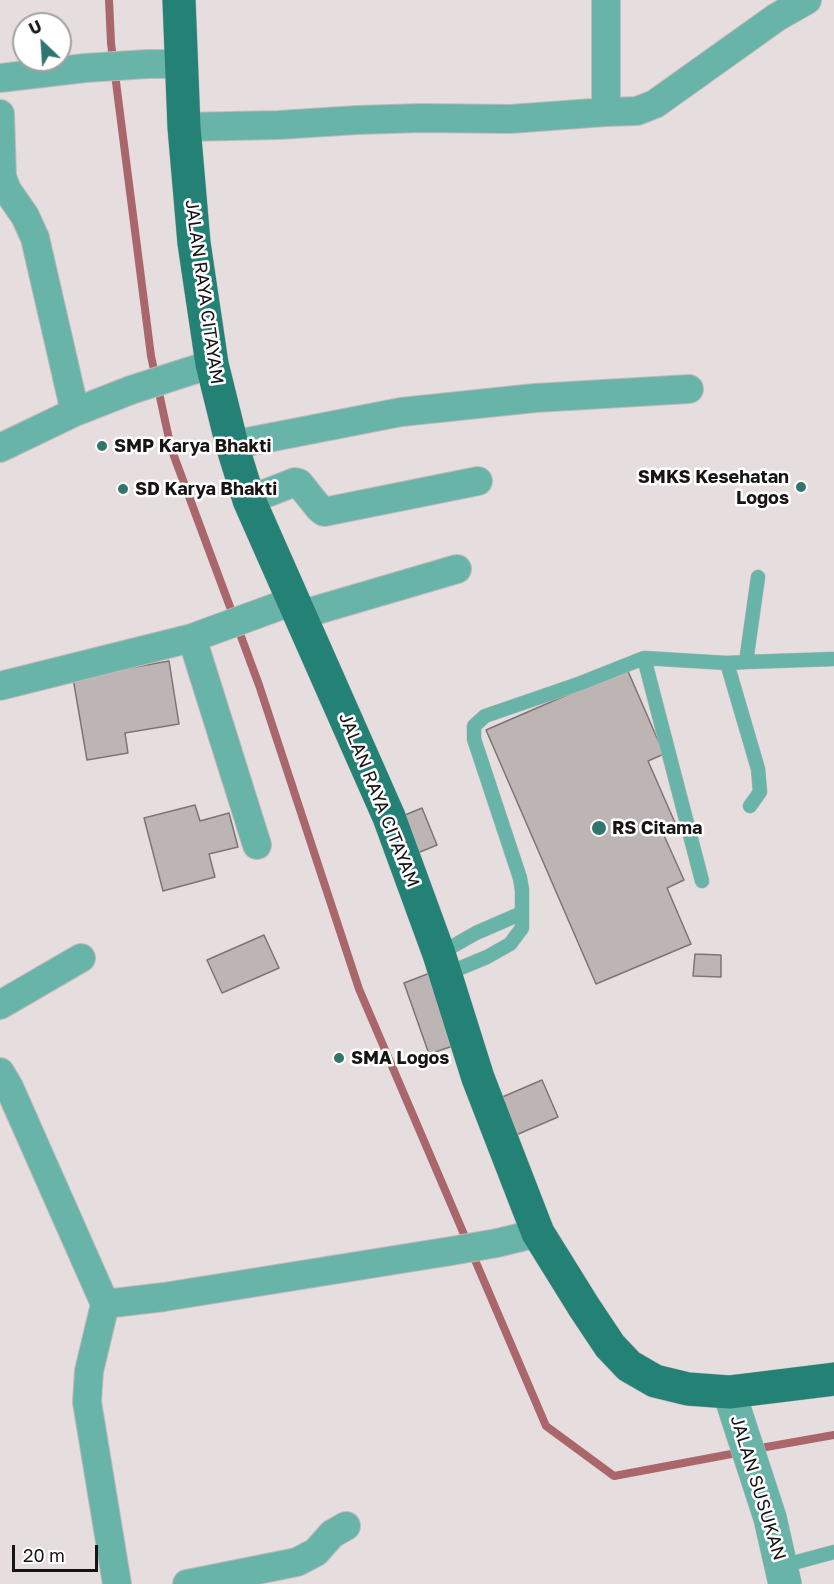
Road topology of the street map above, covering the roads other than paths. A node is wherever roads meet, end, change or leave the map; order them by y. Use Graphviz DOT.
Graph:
graph roads {
  1 [pos="178,0"];
  2 [pos="606,0"];
  3 [pos="807,0"];
  4 [pos="182,64"];
  5 [pos="0,78"];
  6 [pos="606,112"];
  7 [pos="0,114"];
  8 [pos="184,127"];
  9 [pos="201,367"];
  10 [pos="689,389"];
  11 [pos="75,412"];
  12 [pos="232,445"];
  13 [pos="0,448"];
  14 [pos="478,481"];
  15 [pos="249,500"];
  16 [pos="457,569"];
  17 [pos="758,577"];
  18 [pos="289,608"];
  19 [pos="200,635"];
  20 [pos="644,658"];
  21 [pos="834,659"];
  22 [pos="746,662"];
  23 [pos="727,663"];
  24 [pos="0,686"];
  25 [pos="750,806"];
  26 [pos="257,845"];
  27 [pos="702,881"];
  28 [pos="522,913"];
  29 [pos="81,958"];
  30 [pos="442,964"];
  31 [pos="0,1005"];
  32 [pos="0,1072"];
  33 [pos="538,1233"];
  34 [pos="105,1304"];
  35 [pos="834,1379"];
  36 [pos="729,1392"];
  37 [pos="346,1526"];
  38 [pos="834,1552"];
  39 [pos="783,1575"];
  40 [pos="117,1584"];
  41 [pos="187,1584"];
  1 -- 4 [label="main road, JALAN RAYA CITAYAM"];
  2 -- 6 [label="street"];
  3 -- 6 [label="street"];
  4 -- 5 [label="street"];
  4 -- 8 [label="main road, JALAN RAYA CITAYAM"];
  6 -- 8 [label="street"];
  7 -- 11 [label="street"];
  8 -- 9 [label="main road, JALAN RAYA CITAYAM"];
  9 -- 11 [label="street"];
  9 -- 12 [label="main road, JALAN RAYA CITAYAM"];
  10 -- 12 [label="street"];
  11 -- 13 [label="street"];
  12 -- 15 [label="main road, JALAN RAYA CITAYAM"];
  14 -- 15 [label="street"];
  15 -- 18 [label="main road, JALAN RAYA CITAYAM"];
  16 -- 18 [label="street"];
  17 -- 22 [label="lane"];
  18 -- 19 [label="street"];
  18 -- 30 [label="main road, JALAN RAYA CITAYAM"];
  19 -- 24 [label="street"];
  19 -- 26 [label="street"];
  20 -- 23 [label="lane"];
  20 -- 27 [label="lane"];
  20 -- 28 [label="lane"];
  21 -- 22 [label="lane"];
  22 -- 23 [label="lane"];
  23 -- 25 [label="lane"];
  28 -- 30 [label="lane"];
  28 -- 30 [label="lane"];
  29 -- 31 [label="street"];
  30 -- 33 [label="main road, JALAN RAYA CITAYAM"];
  32 -- 34 [label="street"];
  33 -- 34 [label="street"];
  33 -- 36 [label="main road, JALAN RAYA CITAYAM"];
  34 -- 40 [label="street"];
  35 -- 36 [label="main road, JALAN RAYA CITAYAM"];
  36 -- 39 [label="street, JALAN SUSUKAN"];
  37 -- 41 [label="street"];
  38 -- 39 [label="lane"];
}
